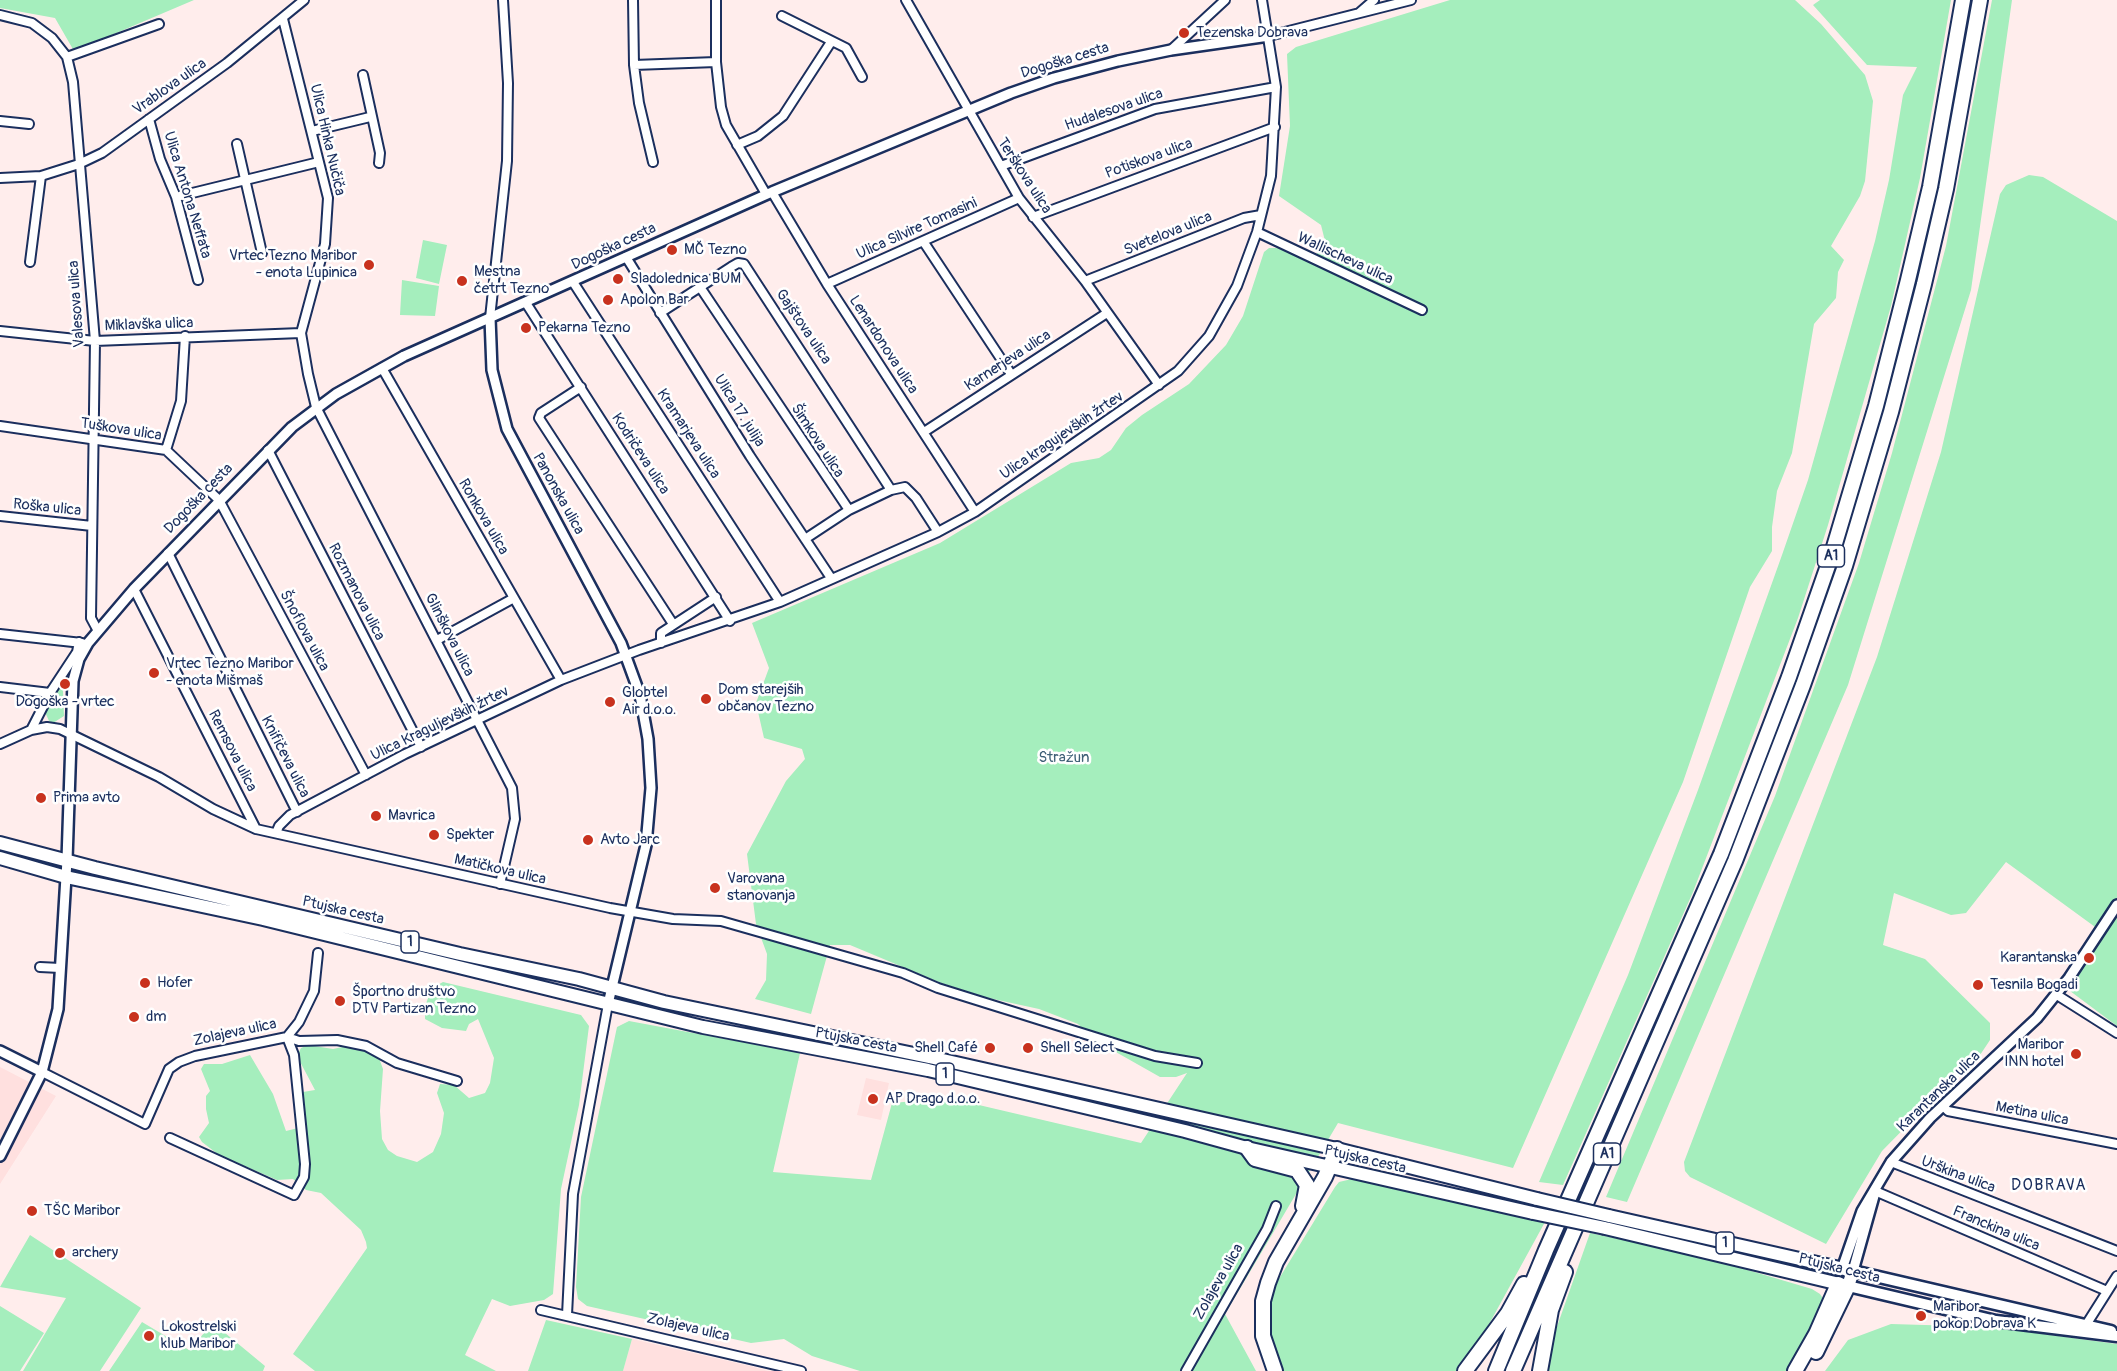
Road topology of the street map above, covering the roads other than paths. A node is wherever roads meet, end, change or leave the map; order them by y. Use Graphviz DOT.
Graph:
graph roads {
  1 [pos="304,0"];
  2 [pos="503,0"];
  3 [pos="633,0"];
  4 [pos="716,0"];
  5 [pos="906,0"];
  6 [pos="1225,0"];
  7 [pos="1262,0"];
  8 [pos="1374,0"];
  9 [pos="1411,0"];
  10 [pos="1963,0"];
  11 [pos="1980,0"];
  12 [pos="0,15"];
  13 [pos="782,16"];
  14 [pos="1355,16"];
  15 [pos="283,19"];
  16 [pos="159,24"];
  17 [pos="1269,36"];
  18 [pos="831,42"];
  19 [pos="1171,50"];
  20 [pos="67,57"];
  21 [pos="716,62"];
  22 [pos="634,65"];
  23 [pos="363,75"];
  24 [pos="862,77"];
  25 [pos="1276,87"];
  26 [pos="967,111"];
  27 [pos="370,117"];
  28 [pos="149,119"];
  29 [pos="0,121"];
  30 [pos="29,124"];
  31 [pos="1275,127"];
  32 [pos="312,131"];
  33 [pos="237,144"];
  34 [pos="737,145"];
  35 [pos="319,162"];
  36 [pos="652,162"];
  37 [pos="380,163"];
  38 [pos="79,164"];
  39 [pos="1001,166"];
  40 [pos="41,176"];
  41 [pos="0,178"];
  42 [pos="247,181"];
  43 [pos="769,193"];
  44 [pos="176,197"];
  45 [pos="1019,198"];
  46 [pos="1262,215"];
  47 [pos="1033,217"];
  48 [pos="1257,232"];
  49 [pos="923,241"];
  50 [pos="262,253"];
  51 [pos="626,257"];
  52 [pos="30,262"];
  53 [pos="198,280"];
  54 [pos="1085,281"];
  55 [pos="573,282"];
  56 [pos="827,284"];
  57 [pos="700,286"];
  58 [pos="526,303"];
  59 [pos="1422,310"];
  60 [pos="660,313"];
  61 [pos="1107,313"];
  62 [pos="490,318"];
  63 [pos="0,331"];
  64 [pos="301,333"];
  65 [pos="185,336"];
  66 [pos="95,340"];
  67 [pos="382,368"];
  68 [pos="1011,375"];
  69 [pos="1159,385"];
  70 [pos="581,387"];
  71 [pos="316,407"];
  72 [pos="0,426"];
  73 [pos="924,432"];
  74 [pos="94,439"];
  75 [pos="166,450"];
  76 [pos="268,450"];
  77 [pos="891,490"];
  78 [pos="219,500"];
  79 [pos="849,510"];
  80 [pos="975,512"];
  81 [pos="0,516"];
  82 [pos="92,526"];
  83 [pos="938,532"];
  84 [pos="805,539"];
  85 [pos="168,553"];
  86 [pos="831,578"];
  87 [pos="134,589"];
  88 [pos="716,597"];
  89 [pos="514,598"];
  90 [pos="780,602"];
  91 [pos="730,621"];
  92 [pos="674,624"];
  93 [pos="98,631"];
  94 [pos="0,634"];
  95 [pos="437,640"];
  96 [pos="83,643"];
  97 [pos="661,643"];
  98 [pos="626,655"];
  99 [pos="561,680"];
  100 [pos="0,687"];
  101 [pos="50,693"];
  102 [pos="477,720"];
  103 [pos="32,730"];
  104 [pos="71,736"];
  105 [pos="0,744"];
  106 [pos="421,747"];
  107 [pos="366,775"];
  108 [pos="297,812"];
  109 [pos="256,828"];
  110 [pos="276,833"];
  111 [pos="0,843"];
  112 [pos="0,858"];
  113 [pos="67,860"];
  114 [pos="66,877"];
  115 [pos="500,884"];
  116 [pos="2117,905"];
  117 [pos="630,911"];
  118 [pos="318,953"];
  119 [pos="40,967"];
  120 [pos="60,968"];
  121 [pos="612,987"];
  122 [pos="2056,995"];
  123 [pos="608,1004"];
  124 [pos="2117,1034"];
  125 [pos="287,1037"];
  126 [pos="0,1052"];
  127 [pos="1197,1063"];
  128 [pos="42,1072"];
  129 [pos="457,1081"];
  130 [pos="1943,1106"];
  131 [pos="170,1138"];
  132 [pos="2117,1144"];
  133 [pos="1247,1148"];
  134 [pos="1337,1149"];
  135 [pos="0,1156"];
  136 [pos="1891,1162"];
  137 [pos="1330,1167"];
  138 [pos="1875,1191"];
  139 [pos="1276,1206"];
  140 [pos="1607,1222"];
  141 [pos="1297,1224"];
  142 [pos="1546,1250"];
  143 [pos="2117,1251"];
  144 [pos="1562,1255"];
  145 [pos="1848,1270"];
  146 [pos="2117,1276"];
  147 [pos="1843,1285"];
  148 [pos="2107,1291"];
  149 [pos="541,1310"];
  150 [pos="567,1314"];
  151 [pos="2086,1325"];
  152 [pos="2117,1334"];
  153 [pos="801,1371"];
  154 [pos="1186,1371"];
  155 [pos="1275,1371"];
  156 [pos="1465,1371"];
  157 [pos="1496,1371"];
  158 [pos="1514,1371"];
  159 [pos="1540,1371"];
  160 [pos="1795,1371"];
  161 [pos="1802,1371"];
  1 -- 15 [label="street, Vrablova ulica"];
  2 -- 62 [label="street, Panonska ulica"];
  3 -- 22 [label="street"];
  4 -- 21 [label="street, Lenardonova ulica"];
  5 -- 26 [label="street, Terškova ulica"];
  6 -- 19 [label="street"];
  7 -- 17 [label="street"];
  8 -- 14 [label="street, Dogoška cesta"];
  9 -- 14 [label="street, Dogoška cesta"];
  10 -- 142 [label="highway, A1"];
  11 -- 144 [label="highway, A1"];
  12 -- 20 [label="street, Valesova ulica"];
  13 -- 18 [label="street"];
  14 -- 17 [label="street, Dogoška cesta"];
  15 -- 28 [label="street, Vrablova ulica"];
  15 -- 32 [label="street, Ulica Hinka Nučiča"];
  16 -- 20 [label="street"];
  17 -- 19 [label="street, Dogoška cesta"];
  17 -- 25 [label="street, Ulica kragujevških žrtev"];
  18 -- 24 [label="street"];
  18 -- 34 [label="street"];
  19 -- 26 [label="street, Dogoška cesta"];
  20 -- 38 [label="street, Valesova ulica"];
  21 -- 22 [label="street"];
  21 -- 34 [label="street, Lenardonova ulica"];
  22 -- 36 [label="street"];
  23 -- 27 [label="street"];
  25 -- 31 [label="street, Ulica kragujevških žrtev"];
  25 -- 39 [label="street, Hudalesova ulica"];
  26 -- 39 [label="street, Terškova ulica"];
  26 -- 43 [label="street, Dogoška cesta"];
  27 -- 32 [label="street"];
  27 -- 37 [label="street"];
  28 -- 38 [label="street, Vrablova ulica"];
  28 -- 44 [label="street, Ulica Antona Neffata"];
  29 -- 30 [label="street"];
  31 -- 46 [label="street, Ulica kragujevških žrtev"];
  31 -- 47 [label="street, Potiskova ulica"];
  32 -- 35 [label="street, Ulica Hinka Nučiča"];
  33 -- 42 [label="street"];
  34 -- 43 [label="street, Lenardonova ulica"];
  35 -- 42 [label="street"];
  35 -- 64 [label="street, Ulica Hinka Nučiča"];
  38 -- 40 [label="street, Vrablova ulica"];
  38 -- 66 [label="street, Valesova ulica"];
  39 -- 45 [label="street, Terškova ulica"];
  40 -- 41 [label="street, Vrablova ulica"];
  40 -- 52 [label="street"];
  42 -- 44 [label="street"];
  42 -- 50 [label="street"];
  43 -- 51 [label="street, Dogoška cesta"];
  43 -- 56 [label="street, Lenardonova ulica"];
  44 -- 53 [label="street, Ulica Antona Neffata"];
  45 -- 47 [label="street, Terškova ulica"];
  45 -- 49 [label="street, Ulica Silvire Tomasini"];
  46 -- 48 [label="street, Ulica kragujevških žrtev"];
  46 -- 54 [label="street, Svetelova ulica"];
  47 -- 54 [label="street, Terškova ulica"];
  48 -- 59 [label="street, Wallischeva ulica"];
  48 -- 69 [label="street, Ulica kragujevških žrtev"];
  49 -- 56 [label="street, Ulica Silvire Tomasini"];
  49 -- 68 [label="street"];
  51 -- 55 [label="street, Dogoška cesta"];
  51 -- 60 [label="street, Ulica 17. julija"];
  54 -- 61 [label="street, Terškova ulica"];
  55 -- 58 [label="street, Dogoška cesta"];
  55 -- 90 [label="street, Kramarjeva ulica"];
  56 -- 73 [label="street, Lenardonova ulica"];
  57 -- 60 [label="street, Gajštova ulica"];
  57 -- 77 [label="street, Gajštova ulica"];
  57 -- 79 [label="street, Šimkova ulica"];
  58 -- 62 [label="street, Dogoška cesta"];
  58 -- 70 [label="street, Kodričeva ulica"];
  60 -- 84 [label="street, Ulica 17. julija"];
  61 -- 68 [label="street, Karnerjeva ulica"];
  61 -- 69 [label="street, Terškova ulica"];
  62 -- 67 [label="street, Dogoška cesta"];
  62 -- 98 [label="street, Panonska ulica"];
  63 -- 66 [label="street, Miklavška ulica"];
  64 -- 65 [label="street, Miklavška ulica"];
  64 -- 71 [label="street, Ulica Hinka Nučiča"];
  65 -- 66 [label="street, Miklavška ulica"];
  65 -- 75 [label="street"];
  66 -- 74 [label="street, Valesova ulica"];
  67 -- 71 [label="street, Dogoška cesta"];
  67 -- 89 [label="street, Ronkova ulica"];
  68 -- 73 [label="street, Karnerjeva ulica"];
  69 -- 80 [label="street, Ulica kragujevških žrtev"];
  70 -- 88 [label="street, Kodričeva ulica"];
  70 -- 92 [label="street"];
  71 -- 76 [label="street, Dogoška cesta"];
  71 -- 95 [label="street, Glinškova ulica"];
  72 -- 74 [label="street, Tuškova ulica"];
  73 -- 80 [label="street, Lenardonova ulica"];
  74 -- 75 [label="street, Tuškova ulica"];
  74 -- 82 [label="street, Valesova ulica"];
  75 -- 78 [label="street, Tuškova ulica"];
  76 -- 78 [label="street, Dogoška cesta"];
  76 -- 106 [label="street, Rozmanova ulica"];
  77 -- 79 [label="street"];
  77 -- 83 [label="street"];
  78 -- 85 [label="street, Dogoška cesta"];
  78 -- 107 [label="street, Šnoflova ulica"];
  79 -- 84 [label="street"];
  80 -- 83 [label="street, Ulica kragujevških žrtev"];
  81 -- 82 [label="street, Roška ulica"];
  82 -- 93 [label="street, Valesova ulica"];
  83 -- 86 [label="street, Ulica kragujevških žrtev"];
  84 -- 86 [label="street, Ulica 17. julija"];
  85 -- 87 [label="street, Dogoška cesta"];
  85 -- 108 [label="street, Knifičeva ulica"];
  86 -- 90 [label="street, Ulica kragujevških žrtev"];
  87 -- 93 [label="street, Dogoška cesta"];
  87 -- 109 [label="street, Remsova ulica"];
  88 -- 91 [label="street, Kodričeva ulica"];
  88 -- 92 [label="street"];
  89 -- 95 [label="street"];
  89 -- 99 [label="street, Ronkova ulica"];
  90 -- 91 [label="street, Ulica kragujevških žrtev"];
  91 -- 97 [label="street, Ulica kragujevških žrtev"];
  92 -- 97 [label="street"];
  93 -- 96 [label="street, Dogoška cesta"];
  94 -- 96 [label="street"];
  95 -- 102 [label="street, Glinškova ulica"];
  96 -- 101 [label="street"];
  96 -- 104 [label="street, Dogoška cesta"];
  97 -- 98 [label="street, Ulica kragujevških žrtev"];
  98 -- 99 [label="street, Ulica Kraguljevških žrtev"];
  98 -- 117 [label="street, Panonska ulica"];
  99 -- 102 [label="street, Ulica Kraguljevških žrtev"];
  100 -- 101 [label="street"];
  101 -- 103 [label="street"];
  102 -- 106 [label="street, Ulica Kraguljevških žrtev"];
  102 -- 115 [label="street, Glinškova ulica"];
  103 -- 104 [label="street, Matičkova ulica"];
  103 -- 105 [label="street"];
  104 -- 109 [label="street, Matičkova ulica"];
  104 -- 113 [label="street, Dogoška cesta"];
  106 -- 107 [label="street, Ulica Kraguljevških žrtev"];
  107 -- 108 [label="street, Ulica Kraguljevških žrtev"];
  108 -- 110 [label="street, Ulica Kraguljevških žrtev"];
  109 -- 110 [label="street, Matičkova ulica"];
  110 -- 115 [label="street, Matičkova ulica"];
  111 -- 113 [label="main road, Ptujska cesta / 1"];
  112 -- 114 [label="main road, Ptujska cesta / 1"];
  113 -- 114 [label="street"];
  113 -- 121 [label="main road, Ptujska cesta / 1"];
  114 -- 120 [label="street"];
  114 -- 123 [label="main road, Ptujska cesta / 1"];
  115 -- 117 [label="street, Matičkova ulica"];
  116 -- 122 [label="street, Karantanska ulica"];
  117 -- 121 [label="street, Panonska ulica"];
  117 -- 127 [label="street, Matičkova ulica"];
  118 -- 125 [label="street, Zolajeva ulica"];
  119 -- 120 [label="street"];
  120 -- 128 [label="street"];
  121 -- 123 [label="street"];
  121 -- 134 [label="main road, Ptujska cesta / 1"];
  122 -- 124 [label="street"];
  122 -- 130 [label="street, Karantanska ulica"];
  123 -- 133 [label="main road, Ptujska cesta / 1"];
  123 -- 150 [label="street"];
  125 -- 128 [label="street, Zolajeva ulica"];
  125 -- 129 [label="street"];
  125 -- 131 [label="street"];
  126 -- 128 [label="street"];
  128 -- 135 [label="street"];
  130 -- 132 [label="street, Metina ulica"];
  130 -- 136 [label="street, Karantanska ulica"];
  133 -- 137 [label="main road, Ptujska cesta / 1"];
  133 -- 141 [label="highway"];
  134 -- 137 [label="highway"];
  134 -- 140 [label="main road, Ptujska cesta / 1, bridge"];
  136 -- 138 [label="street, Karantanska ulica"];
  136 -- 143 [label="street, Urškina ulica"];
  137 -- 140 [label="main road, Ptujska cesta / 1, bridge"];
  137 -- 141 [label="highway"];
  138 -- 145 [label="street, Karantanska ulica"];
  138 -- 148 [label="street, Franckina ulica"];
  139 -- 154 [label="street, Zolajeva ulica"];
  140 -- 145 [label="main road, Ptujska cesta / 1"];
  140 -- 147 [label="main road, Ptujska cesta / 1"];
  141 -- 155 [label="highway"];
  142 -- 156 [label="highway"];
  142 -- 157 [label="highway, A1"];
  144 -- 158 [label="highway, A1"];
  144 -- 159 [label="highway"];
  145 -- 147 [label="main road"];
  145 -- 151 [label="main road, Ptujska cesta"];
  146 -- 148 [label="street"];
  147 -- 152 [label="main road, Ptujska cesta"];
  147 -- 160 [label="highway"];
  147 -- 161 [label="highway"];
  148 -- 151 [label="street"];
  149 -- 150 [label="street, Zolajeva ulica"];
  150 -- 153 [label="street, Zolajeva ulica"];
  151 -- 152 [label="main road, Ptujska cesta"];
}
